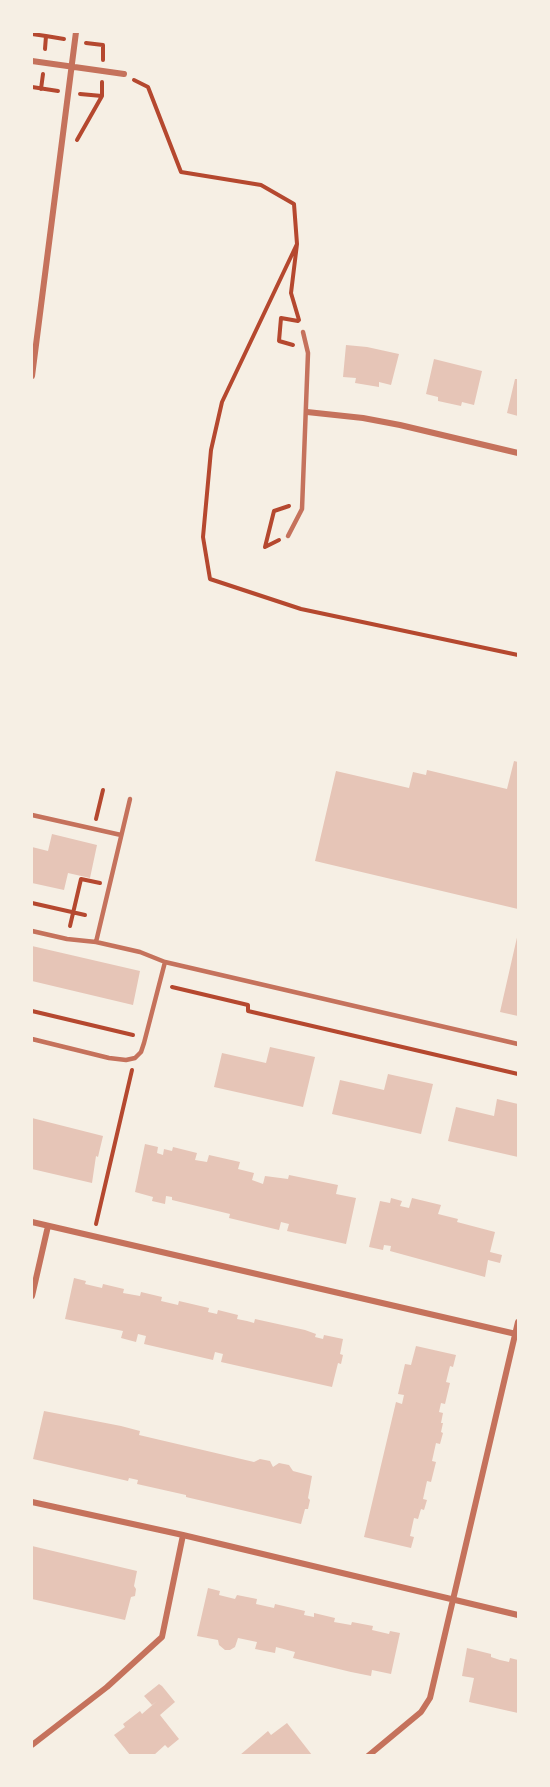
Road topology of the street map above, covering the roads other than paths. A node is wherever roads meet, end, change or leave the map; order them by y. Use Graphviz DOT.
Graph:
graph roads {
  1 [pos="76,32"];
  2 [pos="32,61"];
  3 [pos="72,65"];
  4 [pos="124,74"];
  5 [pos="303,332"];
  6 [pos="32,376"];
  7 [pos="307,412"];
  8 [pos="519,453"];
  9 [pos="288,536"];
  10 [pos="130,799"];
  11 [pos="32,814"];
  12 [pos="121,835"];
  13 [pos="32,931"];
  14 [pos="96,942"];
  15 [pos="165,962"];
  16 [pos="32,1039"];
  17 [pos="519,1044"];
  18 [pos="32,1222"];
  19 [pos="48,1226"];
  20 [pos="32,1296"];
  21 [pos="519,1322"];
  22 [pos="516,1334"];
  23 [pos="32,1502"];
  24 [pos="183,1535"];
  25 [pos="452,1600"];
  26 [pos="519,1616"];
  27 [pos="32,1745"];
  28 [pos="368,1755"];
  1 -- 3 [label="street"];
  2 -- 3 [label="street"];
  3 -- 4 [label="street"];
  3 -- 6 [label="street"];
  5 -- 7 [label="lane"];
  7 -- 8 [label="street"];
  7 -- 9 [label="lane"];
  10 -- 12 [label="lane"];
  11 -- 12 [label="lane"];
  12 -- 14 [label="lane"];
  13 -- 14 [label="lane"];
  14 -- 15 [label="lane"];
  15 -- 16 [label="lane"];
  15 -- 17 [label="lane"];
  18 -- 19 [label="street"];
  19 -- 20 [label="street"];
  19 -- 22 [label="street"];
  21 -- 22 [label="street"];
  22 -- 25 [label="street"];
  23 -- 24 [label="street"];
  24 -- 25 [label="street"];
  24 -- 27 [label="street"];
  25 -- 26 [label="street"];
  25 -- 28 [label="street"];
}
